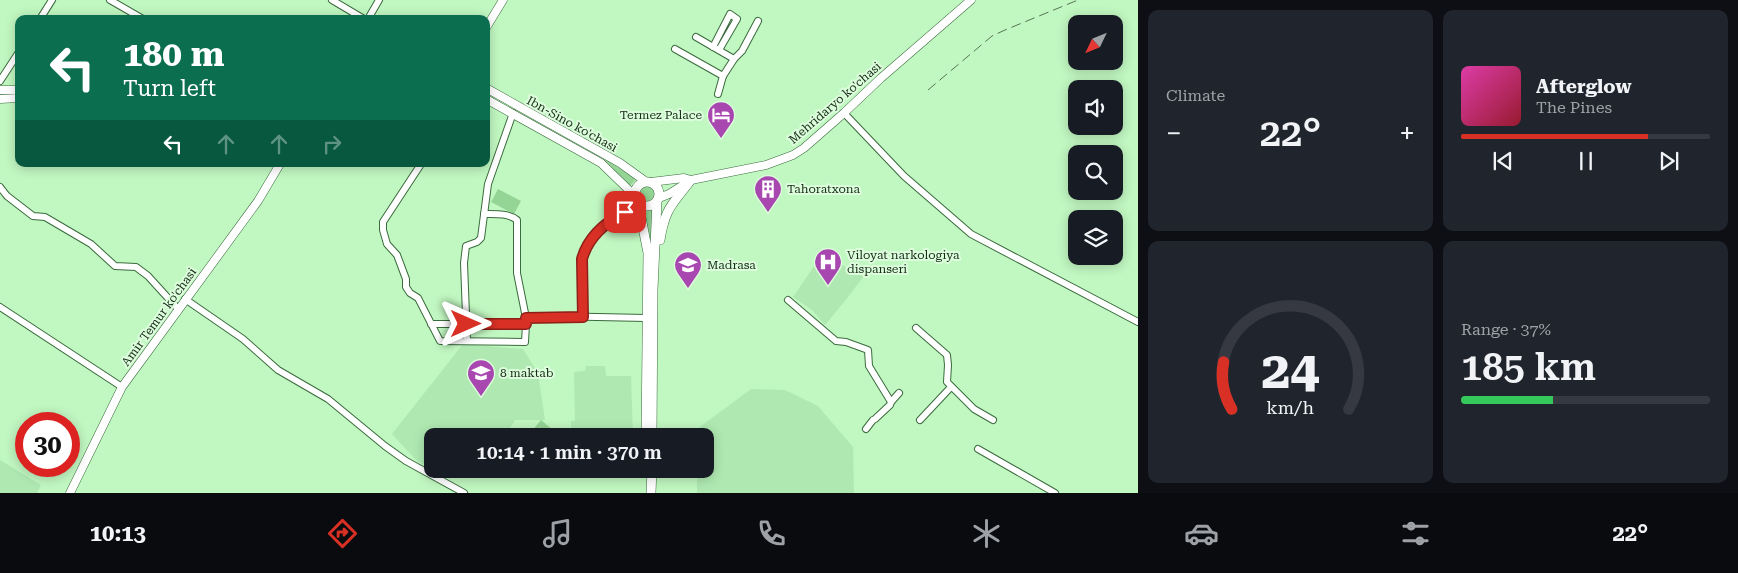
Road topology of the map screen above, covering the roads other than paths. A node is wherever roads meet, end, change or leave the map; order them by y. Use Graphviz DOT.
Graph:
graph roads {
  1 [pos="52,0"];
  2 [pos="110,0"];
  3 [pos="332,0"];
  4 [pos="379,0"];
  5 [pos="498,0"];
  6 [pos="503,0"];
  7 [pos="971,0"];
  8 [pos="43,15"];
  9 [pos="136,15"];
  10 [pos="357,15"];
  11 [pos="370,15"];
  12 [pos="489,15"];
  13 [pos="490,21"];
  14 [pos="758,21"];
  15 [pos="696,37"];
  16 [pos="675,48"];
  17 [pos="716,49"];
  18 [pos="15,58"];
  19 [pos="734,59"];
  20 [pos="723,76"];
  21 [pos="0,81"];
  22 [pos="0,90"];
  23 [pos="15,90"];
  24 [pos="490,90"];
  25 [pos="718,94"];
  26 [pos="15,98"];
  27 [pos="0,99"];
  28 [pos="490,101"];
  29 [pos="513,113"];
  30 [pos="844,113"];
  31 [pos="278,167"];
  32 [pos="419,167"];
  33 [pos="691,180"];
  34 [pos="648,182"];
  35 [pos="0,187"];
  36 [pos="658,199"];
  37 [pos="637,201"];
  38 [pos="484,214"];
  39 [pos="655,257"];
  40 [pos="186,300"];
  41 [pos="788,300"];
  42 [pos="0,307"];
  43 [pos="178,309"];
  44 [pos="583,317"];
  45 [pos="646,318"];
  46 [pos="526,321"];
  47 [pos="1138,322"];
  48 [pos="431,324"];
  49 [pos="466,324"];
  50 [pos="916,328"];
  51 [pos="467,341"];
  52 [pos="122,387"];
  53 [pos="951,387"];
  54 [pos="898,393"];
  55 [pos="891,402"];
  56 [pos="920,420"];
  57 [pos="993,420"];
  58 [pos="646,428"];
  59 [pos="652,428"];
  60 [pos="866,429"];
  61 [pos="978,449"];
  62 [pos="646,478"];
  63 [pos="652,478"];
  64 [pos="70,493"];
  65 [pos="464,493"];
  66 [pos="646,493"];
  67 [pos="651,493"];
  68 [pos="1055,493"];
  1 -- 8 [label="street"];
  2 -- 9 [label="street"];
  3 -- 10 [label="street"];
  4 -- 11 [label="street"];
  5 -- 12 [label="main road"];
  6 -- 13 [label="main road"];
  7 -- 30 [label="main road, Мehridaryo ko'chasi"];
  14 -- 19 [label="street"];
  15 -- 17 [label="street"];
  16 -- 20 [label="street"];
  17 -- 17 [label="street"];
  17 -- 19 [label="street"];
  18 -- 21 [label="street"];
  19 -- 20 [label="street"];
  20 -- 25 [label="street"];
  22 -- 23 [label="main road"];
  24 -- 34 [label="main road, Ibn-Sino ko'chasi"];
  26 -- 27 [label="main road"];
  28 -- 29 [label="main road, Ibn-Sino ko'chasi"];
  29 -- 37 [label="main road, Ibn-Sino ko'chasi"];
  29 -- 38 [label="street"];
  30 -- 33 [label="main road, Мehridaryo ko'chasi"];
  30 -- 47 [label="street"];
  31 -- 40 [label="main road, Amir Temur ko'chasi"];
  32 -- 48 [label="street"];
  33 -- 34 [label="main road"];
  33 -- 36 [label="main road"];
  33 -- 39 [label="highway"];
  34 -- 36 [label="highway"];
  34 -- 37 [label="highway"];
  35 -- 43 [label="street"];
  36 -- 37 [label="highway"];
  36 -- 39 [label="highway"];
  37 -- 44 [label="street"];
  37 -- 45 [label="highway"];
  38 -- 46 [label="street"];
  38 -- 49 [label="street"];
  39 -- 59 [label="highway"];
  40 -- 43 [label="main road, Amir Temur ko'chasi"];
  40 -- 65 [label="street"];
  41 -- 55 [label="street"];
  42 -- 52 [label="street"];
  43 -- 52 [label="main road, Amir Temur ko'chasi"];
  44 -- 45 [label="street"];
  44 -- 46 [label="street"];
  45 -- 58 [label="highway"];
  46 -- 49 [label="street"];
  46 -- 51 [label="street"];
  48 -- 49 [label="street"];
  48 -- 51 [label="street"];
  49 -- 51 [label="street"];
  50 -- 53 [label="street"];
  52 -- 64 [label="main road, Amir Temur ko'chasi"];
  53 -- 56 [label="street"];
  53 -- 57 [label="street"];
  54 -- 55 [label="street"];
  55 -- 60 [label="street"];
  61 -- 68 [label="street"];
  62 -- 66 [label="highway"];
  63 -- 67 [label="highway"];
}
